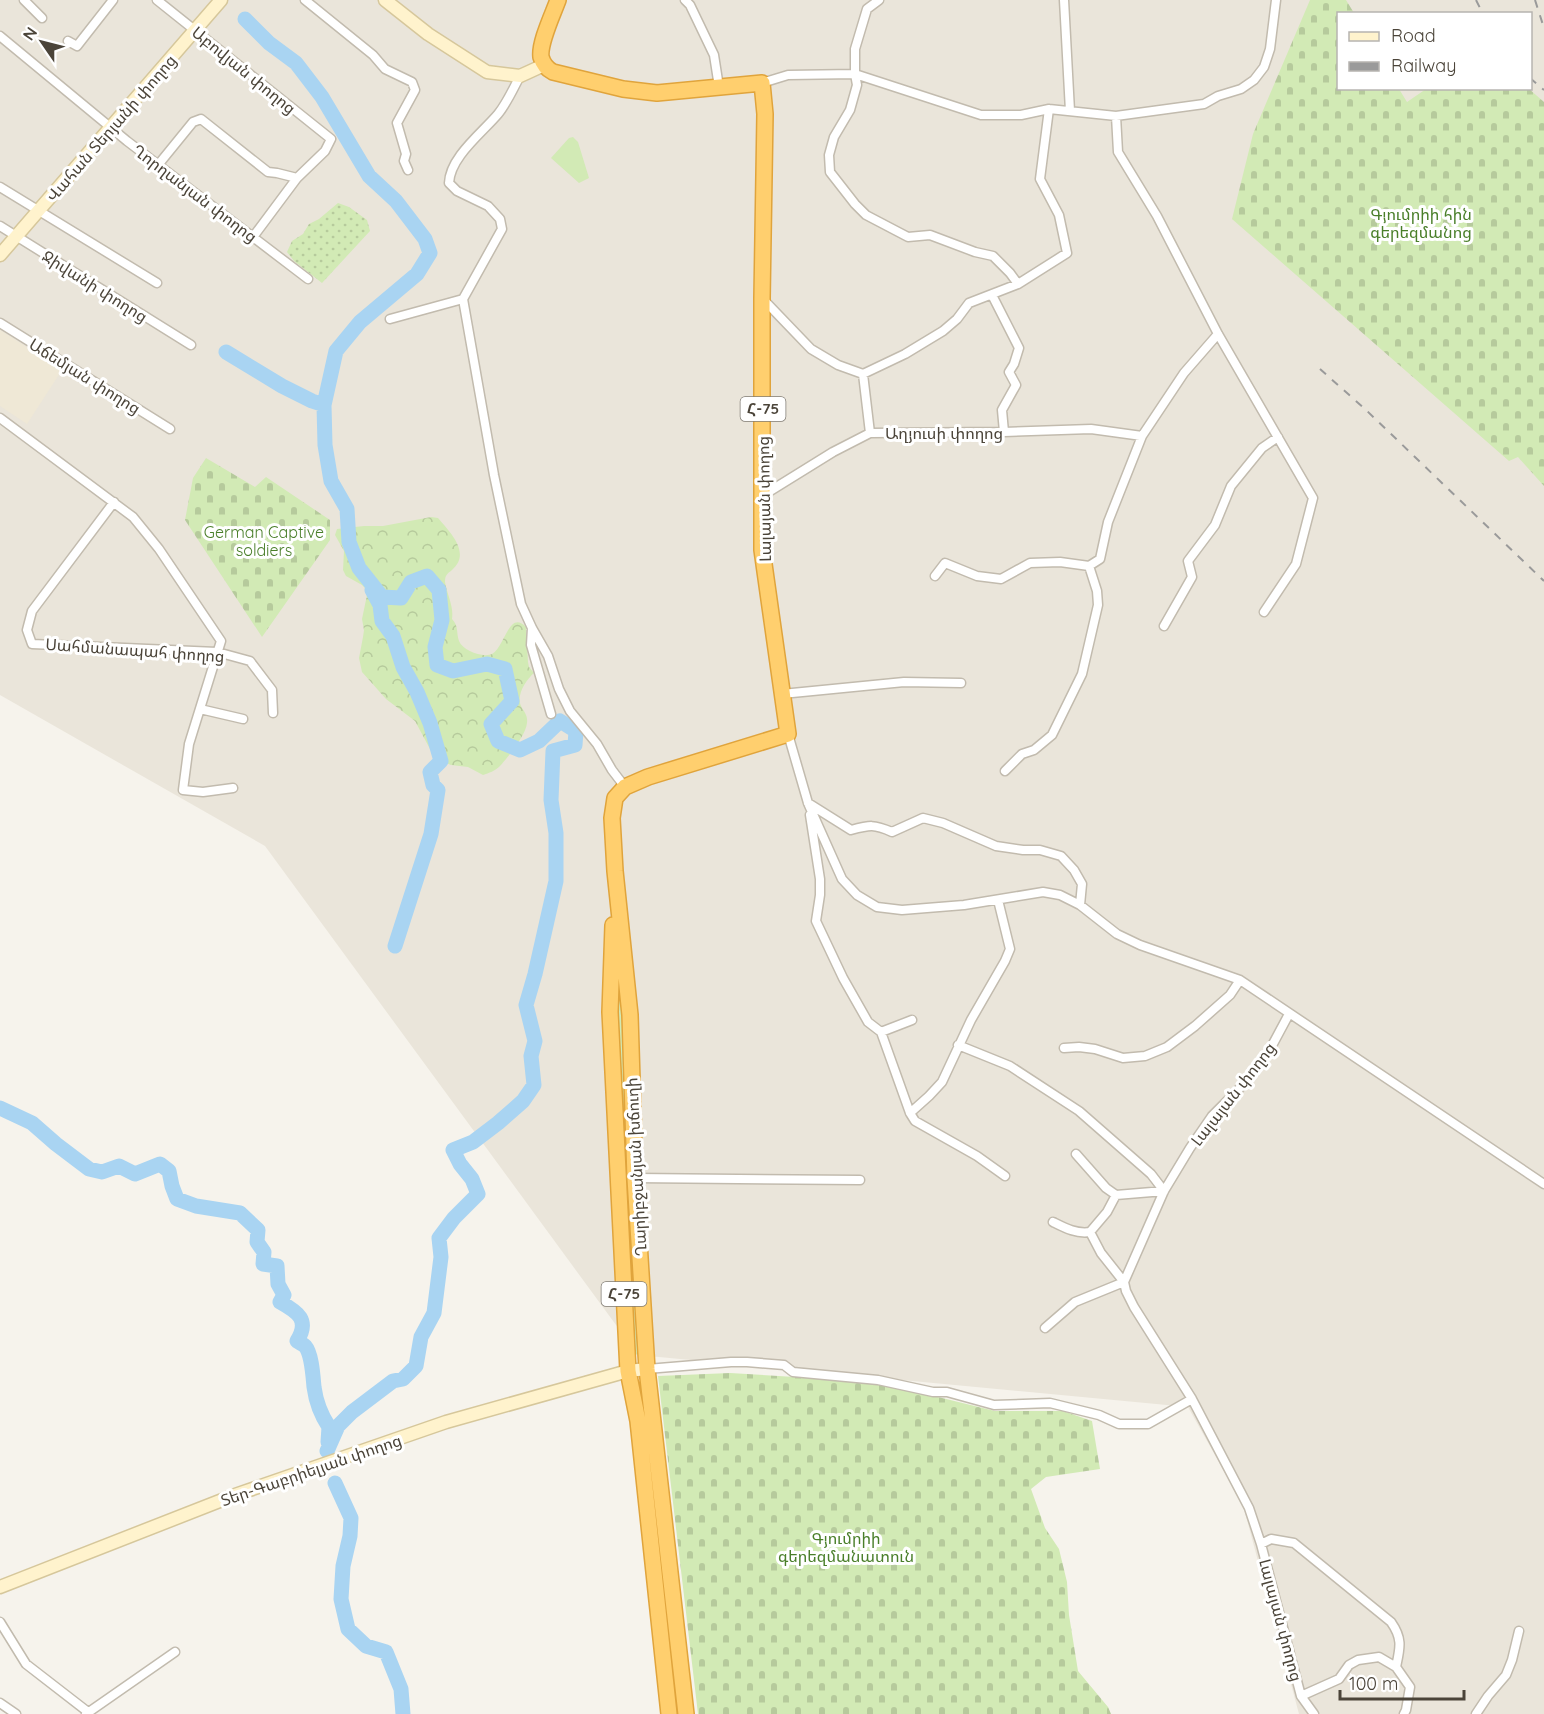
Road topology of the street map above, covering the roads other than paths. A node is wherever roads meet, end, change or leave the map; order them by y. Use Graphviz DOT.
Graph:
graph roads {
  1 [pos="24,0"];
  2 [pos="113,0"];
  3 [pos="157,0"];
  4 [pos="221,0"];
  5 [pos="305,0"];
  6 [pos="386,0"];
  7 [pos="558,0"];
  8 [pos="686,0"];
  9 [pos="879,0"];
  10 [pos="1064,0"];
  11 [pos="1276,0"];
  12 [pos="42,18"];
  13 [pos="195,30"];
  14 [pos="0,36"];
  15 [pos="68,40"];
  16 [pos="544,65"];
  17 [pos="855,74"];
  18 [pos="519,76"];
  19 [pos="762,82"];
  20 [pos="719,87"];
  21 [pos="1049,109"];
  22 [pos="1070,111"];
  23 [pos="1116,116"];
  24 [pos="111,128"];
  25 [pos="158,165"];
  26 [pos="408,170"];
  27 [pos="297,178"];
  28 [pos="0,187"];
  29 [pos="38,211"];
  30 [pos="0,226"];
  31 [pos="16,236"];
  32 [pos="253,237"];
  33 [pos="0,255"];
  34 [pos="308,279"];
  35 [pos="157,283"];
  36 [pos="1018,284"];
  37 [pos="992,296"];
  38 [pos="762,298"];
  39 [pos="463,299"];
  40 [pos="390,319"];
  41 [pos="0,323"];
  42 [pos="1218,334"];
  43 [pos="191,345"];
  44 [pos="863,374"];
  45 [pos="0,418"];
  46 [pos="170,429"];
  47 [pos="1004,432"];
  48 [pos="870,433"];
  49 [pos="1142,436"];
  50 [pos="1278,437"];
  51 [pos="762,496"];
  52 [pos="114,502"];
  53 [pos="1089,566"];
  54 [pos="935,576"];
  55 [pos="1264,612"];
  56 [pos="1164,626"];
  57 [pos="532,628"];
  58 [pos="217,652"];
  59 [pos="961,683"];
  60 [pos="782,694"];
  61 [pos="200,709"];
  62 [pos="273,713"];
  63 [pos="551,714"];
  64 [pos="243,719"];
  65 [pos="788,734"];
  66 [pos="1005,771"];
  67 [pos="625,787"];
  68 [pos="233,788"];
  69 [pos="808,803"];
  70 [pos="615,871"];
  71 [pos="998,900"];
  72 [pos="1080,905"];
  73 [pos="1240,980"];
  74 [pos="1289,1014"];
  75 [pos="912,1020"];
  76 [pos="881,1032"];
  77 [pos="958,1045"];
  78 [pos="1064,1048"];
  79 [pos="910,1113"];
  80 [pos="1076,1154"];
  81 [pos="1005,1176"];
  82 [pos="635,1178"];
  83 [pos="860,1180"];
  84 [pos="1544,1184"];
  85 [pos="1164,1191"];
  86 [pos="1116,1195"];
  87 [pos="1053,1222"];
  88 [pos="1090,1232"];
  89 [pos="1124,1282"];
  90 [pos="1045,1328"];
  91 [pos="647,1369"];
  92 [pos="628,1371"];
  93 [pos="1192,1399"];
  94 [pos="1261,1544"];
  95 [pos="0,1587"];
  96 [pos="0,1622"];
  97 [pos="1519,1631"];
  98 [pos="175,1652"];
  99 [pos="1396,1667"];
  100 [pos="1301,1696"];
  101 [pos="0,1704"];
  102 [pos="87,1713"];
  103 [pos="1407,1713"];
  104 [pos="16,1714"];
  105 [pos="669,1714"];
  106 [pos="686,1714"];
  107 [pos="1314,1714"];
  108 [pos="1476,1714"];
  1 -- 12 [label="street"];
  2 -- 15 [label="street"];
  3 -- 13 [label="street, Աբովյան փողոց"];
  4 -- 13 [label="main road, Վահան Տերյանի փողոց"];
  5 -- 26 [label="street"];
  6 -- 18 [label="main road"];
  7 -- 16 [label="highway"];
  8 -- 20 [label="street"];
  9 -- 17 [label="street"];
  10 -- 22 [label="street"];
  11 -- 23 [label="street"];
  13 -- 24 [label="main road, Վահան Տերյանի փողոց"];
  13 -- 27 [label="street, Աբովյան փողոց"];
  14 -- 24 [label="street, Ղորղանյան փողոց"];
  16 -- 18 [label="main road"];
  16 -- 20 [label="highway"];
  17 -- 19 [label="street"];
  17 -- 21 [label="street"];
  17 -- 36 [label="street"];
  18 -- 39 [label="street"];
  19 -- 20 [label="highway"];
  19 -- 38 [label="highway, Լալայան փողոց / Հ-75"];
  21 -- 22 [label="street"];
  21 -- 36 [label="street"];
  22 -- 23 [label="street"];
  23 -- 42 [label="street"];
  24 -- 25 [label="street, Ղորղանյան փողոց"];
  24 -- 29 [label="main road, Վահան Տերյանի փողոց"];
  25 -- 27 [label="street"];
  25 -- 32 [label="street, Ղորղանյան փողոց"];
  27 -- 32 [label="street"];
  28 -- 29 [label="street"];
  29 -- 31 [label="main road, Վահան Տերյանի փողոց"];
  29 -- 35 [label="street"];
  30 -- 31 [label="street, Ջիվանի փողոց"];
  31 -- 33 [label="main road, Վահան Տերյանի փողոց"];
  31 -- 43 [label="street, Ջիվանի փողոց"];
  32 -- 34 [label="street, Ղորղանյան փողոց"];
  36 -- 37 [label="street"];
  37 -- 44 [label="street"];
  37 -- 47 [label="street"];
  38 -- 44 [label="street"];
  38 -- 51 [label="highway, Լալայան փողոց / Հ-75"];
  39 -- 40 [label="street"];
  39 -- 57 [label="street"];
  41 -- 46 [label="street, Աճեմյան փողոց"];
  42 -- 49 [label="street"];
  42 -- 50 [label="street"];
  44 -- 48 [label="street"];
  45 -- 52 [label="street"];
  47 -- 48 [label="street, Աղյուսի փողոց"];
  47 -- 49 [label="street, Աղյուսի փողոց"];
  48 -- 51 [label="street, Աղյուսի փողոց"];
  49 -- 53 [label="street"];
  50 -- 55 [label="street"];
  50 -- 56 [label="street"];
  51 -- 60 [label="highway, Լալայան փողոց / Հ-75"];
  52 -- 58 [label="street"];
  52 -- 58 [label="street, Սահմանապահ փողոց"];
  53 -- 54 [label="street"];
  53 -- 66 [label="street"];
  57 -- 63 [label="street"];
  57 -- 67 [label="street"];
  58 -- 61 [label="street"];
  58 -- 62 [label="street, Սահմանապահ փողոց"];
  59 -- 60 [label="street"];
  60 -- 65 [label="highway, Լալայան փողոց / Հ-75"];
  61 -- 64 [label="street"];
  61 -- 68 [label="street"];
  65 -- 67 [label="highway"];
  65 -- 69 [label="street, Լալայան փողոց"];
  67 -- 70 [label="highway, Ղարիբջանյան խճուղի / Հ-75"];
  69 -- 71 [label="street, Լալայան փողոց"];
  69 -- 72 [label="street"];
  69 -- 76 [label="street, Լալայան փողոց"];
  70 -- 82 [label="highway, Ղարիբջանյան խճուղի / Հ-75"];
  70 -- 92 [label="highway, Ղարիբջանյան խճուղի / Հ-75"];
  71 -- 72 [label="street, Լալայան փողոց"];
  71 -- 77 [label="street"];
  72 -- 73 [label="street, Լալայան փողոց"];
  73 -- 74 [label="street, Լալայան փողոց"];
  73 -- 78 [label="street"];
  74 -- 84 [label="street"];
  74 -- 85 [label="street, Լալայան փողոց"];
  75 -- 76 [label="street"];
  76 -- 79 [label="street, Լալայան փողոց"];
  77 -- 79 [label="street"];
  77 -- 85 [label="street"];
  79 -- 81 [label="street"];
  80 -- 86 [label="street"];
  82 -- 83 [label="street"];
  82 -- 91 [label="highway, Ղարիբջանյան խճուղի / Հ-75"];
  85 -- 86 [label="street"];
  85 -- 89 [label="street, Լալայան փողոց"];
  86 -- 88 [label="street"];
  87 -- 88 [label="street"];
  88 -- 89 [label="street"];
  89 -- 90 [label="street"];
  89 -- 93 [label="street, Լալայան փողոց"];
  91 -- 92 [label="main road, Տեր-Գաբրիելյան փողոց"];
  91 -- 93 [label="street"];
  91 -- 106 [label="highway, Ղարիբջանյան խճուղի / Հ-75"];
  92 -- 95 [label="main road, Տեր-Գաբրիելյան փողոց"];
  92 -- 105 [label="highway, Ղարիբջանյան խճուղի / Հ-75"];
  93 -- 94 [label="street, Լալայան փողոց"];
  94 -- 99 [label="street, Լալայան փողոց"];
  94 -- 100 [label="street, Լալայան փողոց"];
  96 -- 102 [label="street"];
  97 -- 108 [label="street"];
  98 -- 102 [label="street"];
  99 -- 100 [label="street, Լալայան փողոց"];
  99 -- 103 [label="street"];
  100 -- 107 [label="street, Լալայան փողոց"];
  101 -- 104 [label="street"];
}
